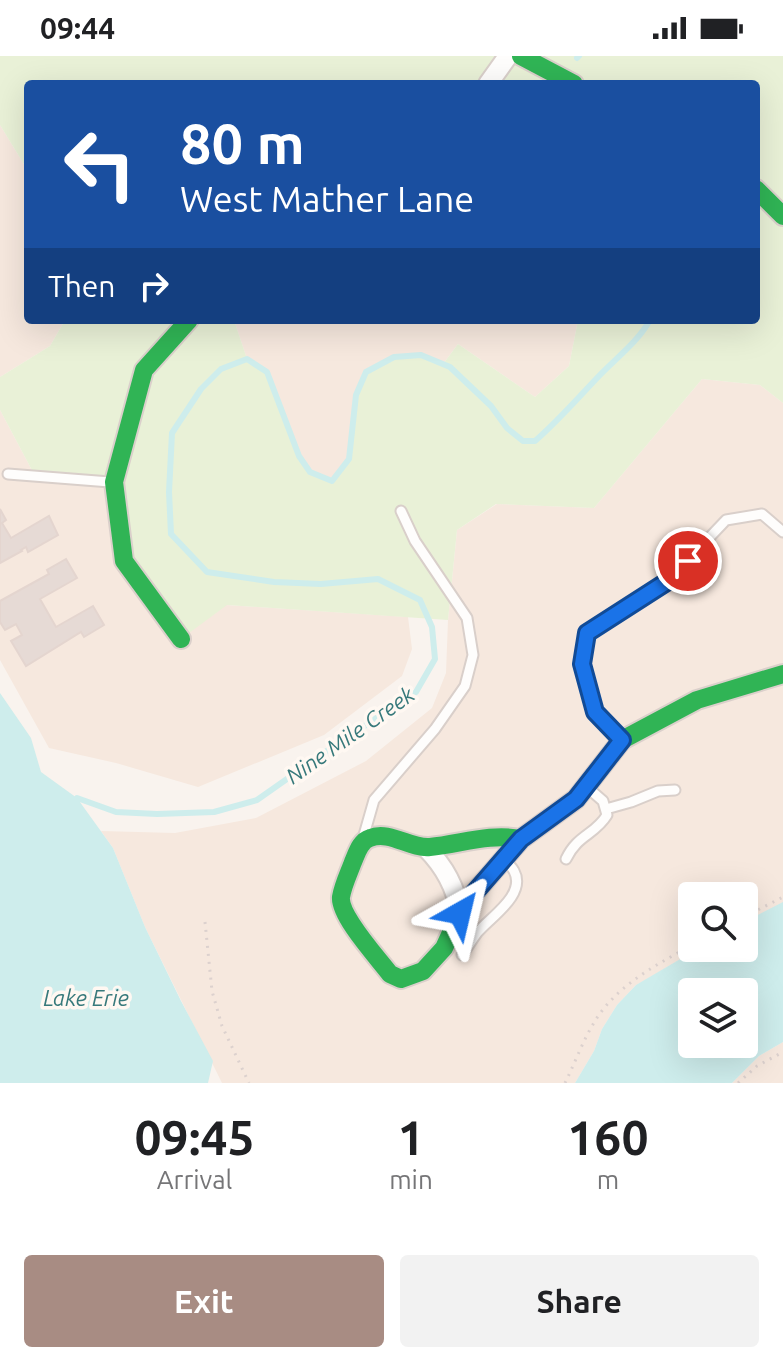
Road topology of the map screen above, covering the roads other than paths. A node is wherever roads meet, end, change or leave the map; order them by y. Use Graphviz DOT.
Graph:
graph roads {
  1 [pos="508,56"];
  2 [pos="521,56"];
  3 [pos="491,80"];
  4 [pos="566,80"];
  5 [pos="760,193"];
  6 [pos="783,216"];
  7 [pos="185,324"];
  8 [pos="8,474"];
  9 [pos="114,482"];
  10 [pos="401,511"];
  11 [pos="783,532"];
  12 [pos="181,639"];
  13 [pos="783,674"];
  14 [pos="622,740"];
  15 [pos="586,786"];
  16 [pos="675,790"];
  17 [pos="606,809"];
  18 [pos="521,839"];
  19 [pos="362,842"];
  20 [pos="426,848"];
  21 [pos="504,859"];
  22 [pos="566,859"];
  23 [pos="460,913"];
  24 [pos="462,955"];
  1 -- 3 [label="street"];
  2 -- 4 [label="street"];
  5 -- 6 [label="street"];
  7 -- 9 [label="street"];
  8 -- 9 [label="lane"];
  9 -- 12 [label="street"];
  10 -- 19 [label="lane"];
  11 -- 14 [label="lane"];
  13 -- 14 [label="street"];
  14 -- 15 [label="street"];
  15 -- 17 [label="lane"];
  15 -- 18 [label="street"];
  16 -- 17 [label="lane"];
  17 -- 22 [label="lane"];
  18 -- 20 [label="street"];
  18 -- 21 [label="street"];
  19 -- 20 [label="street"];
  19 -- 23 [label="street"];
  20 -- 23 [label="street"];
  21 -- 23 [label="street"];
  21 -- 24 [label="lane"];
}
